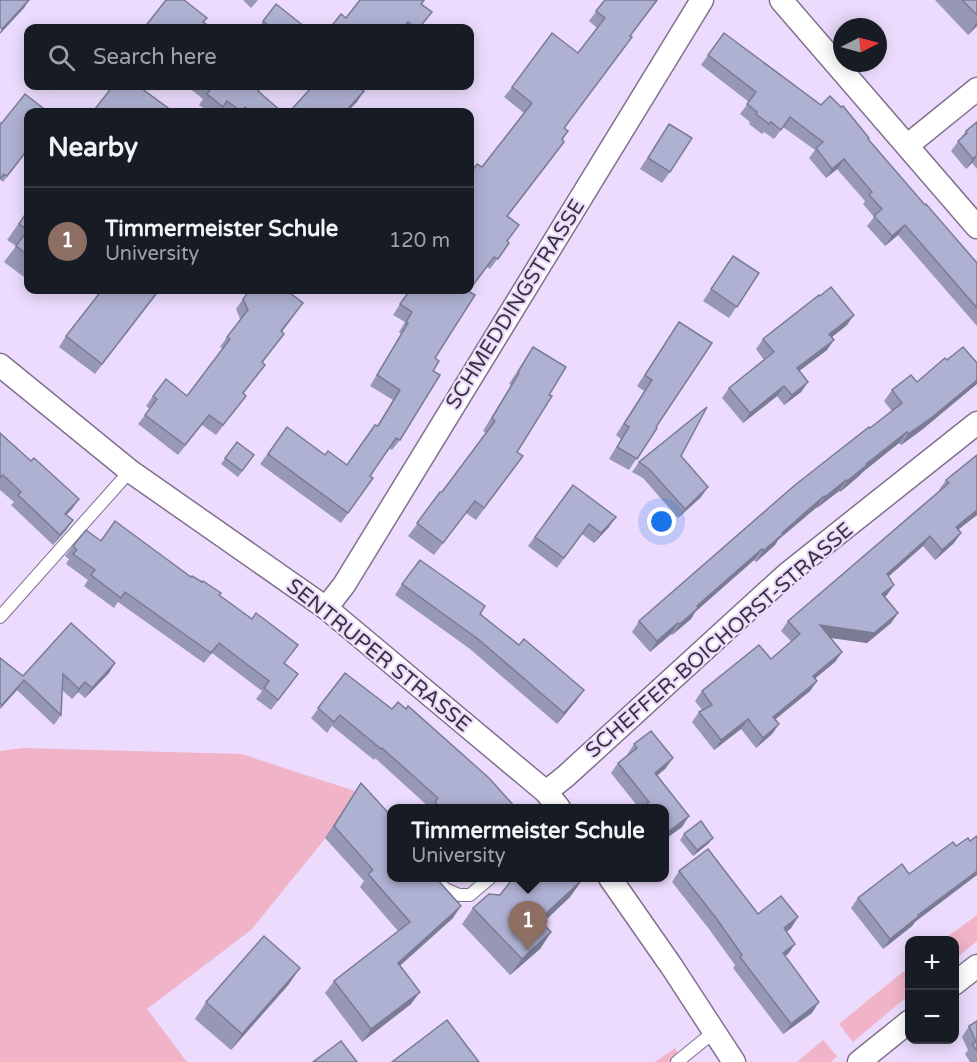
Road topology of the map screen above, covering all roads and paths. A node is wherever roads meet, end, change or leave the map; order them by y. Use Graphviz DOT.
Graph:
graph roads {
  1 [pos="702,0"];
  2 [pos="781,0"];
  3 [pos="977,89"];
  4 [pos="908,145"];
  5 [pos="977,227"];
  6 [pos="0,364"];
  7 [pos="977,423"];
  8 [pos="130,471"];
  9 [pos="326,608"];
  10 [pos="0,617"];
  11 [pos="553,800"];
  12 [pos="439,882"];
  13 [pos="485,882"];
  14 [pos="613,882"];
  15 [pos="977,966"];
  16 [pos="959,980"];
  17 [pos="905,1024"];
  18 [pos="715,1031"];
  19 [pos="677,1062"];
  20 [pos="734,1062"];
  21 [pos="859,1062"];
  1 -- 9 [label="street, SCHMEDDINGSTRASSE"];
  2 -- 4 [label="street"];
  3 -- 4 [label="street"];
  4 -- 5 [label="street"];
  6 -- 8 [label="street, SENTRUPER STRASSE"];
  7 -- 11 [label="street, SCHEFFER-BOICHORST-STRASSE"];
  8 -- 9 [label="street, SENTRUPER STRASSE"];
  8 -- 10 [label="lane"];
  9 -- 11 [label="street, SENTRUPER STRASSE"];
  12 -- 13 [label="lane"];
  14 -- 18 [label="street"];
  15 -- 16 [label="street"];
  17 -- 21 [label="street"];
  18 -- 19 [label="lane"];
  18 -- 20 [label="street"];
}
